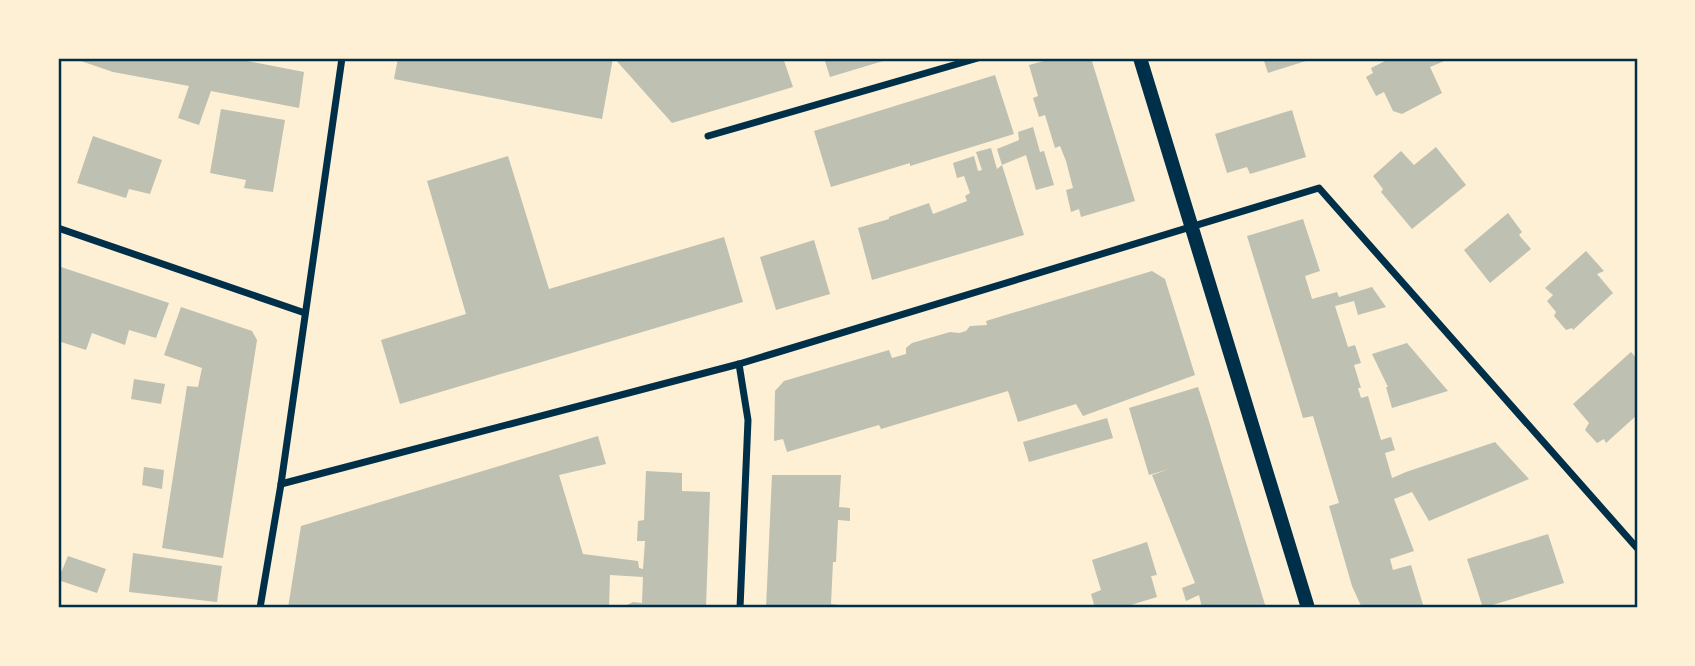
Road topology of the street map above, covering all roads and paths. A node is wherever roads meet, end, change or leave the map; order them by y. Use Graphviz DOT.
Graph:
graph roads {
  1 [pos="342,58"];
  2 [pos="978,58"];
  3 [pos="1140,58"];
  4 [pos="708,136"];
  5 [pos="1192,226"];
  6 [pos="58,228"];
  7 [pos="305,313"];
  8 [pos="739,363"];
  9 [pos="281,484"];
  10 [pos="1637,548"];
  11 [pos="260,608"];
  12 [pos="740,608"];
  13 [pos="1308,608"];
  1 -- 7 [label="street"];
  2 -- 4 [label="street"];
  3 -- 5 [label="main road"];
  5 -- 8 [label="street"];
  5 -- 10 [label="street"];
  5 -- 13 [label="main road"];
  6 -- 7 [label="street"];
  7 -- 9 [label="street"];
  8 -- 9 [label="street"];
  8 -- 12 [label="street"];
  9 -- 11 [label="street"];
}
